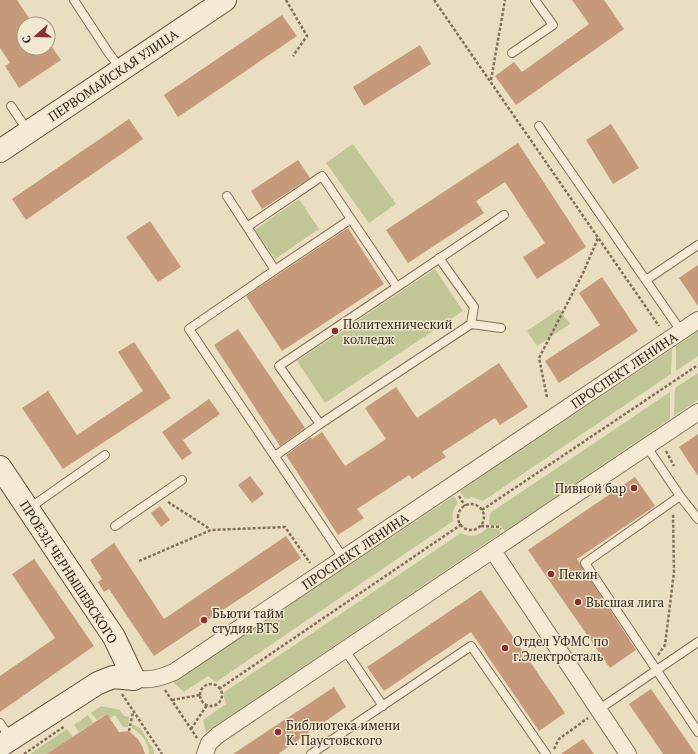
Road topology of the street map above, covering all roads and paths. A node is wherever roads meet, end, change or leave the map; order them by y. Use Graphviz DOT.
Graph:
graph roads {
  1 [pos="74,0"];
  2 [pos="225,0"];
  3 [pos="286,0"];
  4 [pos="434,0"];
  5 [pos="505,0"];
  6 [pos="535,0"];
  7 [pos="512,53"];
  8 [pos="293,56"];
  9 [pos="121,70"];
  10 [pos="490,81"];
  11 [pos="11,106"];
  12 [pos="539,126"];
  13 [pos="29,132"];
  14 [pos="0,151"];
  15 [pos="227,196"];
  16 [pos="504,215"];
  17 [pos="351,219"];
  18 [pos="247,227"];
  19 [pos="598,237"];
  20 [pos="698,245"];
  21 [pos="439,258"];
  22 [pos="275,270"];
  23 [pos="646,280"];
  24 [pos="397,287"];
  25 [pos="698,320"];
  26 [pos="471,324"];
  27 [pos="659,326"];
  28 [pos="501,328"];
  29 [pos="681,331"];
  30 [pos="698,365"];
  31 [pos="547,396"];
  32 [pos="698,412"];
  33 [pos="320,424"];
  34 [pos="647,447"];
  35 [pos="665,450"];
  36 [pos="105,455"];
  37 [pos="275,456"];
  38 [pos="0,467"];
  39 [pos="182,480"];
  40 [pos="677,495"];
  41 [pos="159,496"];
  42 [pos="27,509"];
  43 [pos="482,510"];
  44 [pos="698,519"];
  45 [pos="462,524"];
  46 [pos="115,526"];
  47 [pos="480,526"];
  48 [pos="499,527"];
  49 [pos="211,530"];
  50 [pos="493,551"];
  51 [pos="344,559"];
  52 [pos="139,561"];
  53 [pos="310,564"];
  54 [pos="698,642"];
  55 [pos="345,650"];
  56 [pos="655,666"];
  57 [pos="126,685"];
  58 [pos="164,688"];
  59 [pos="219,688"];
  60 [pos="200,695"];
  61 [pos="172,700"];
  62 [pos="207,705"];
  63 [pos="383,706"];
  64 [pos="598,710"];
  65 [pos="134,712"];
  66 [pos="191,729"];
  67 [pos="129,731"];
  68 [pos="698,732"];
  69 [pos="4,736"];
  70 [pos="197,739"];
  71 [pos="162,754"];
  72 [pos="205,754"];
  73 [pos="311,754"];
  74 [pos="546,754"];
  75 [pos="551,754"];
  76 [pos="628,754"];
  1 -- 9 [label="lane"];
  2 -- 9 [label="street, ПЕРВОМАЙСКАЯ УЛИЦА"];
  3 -- 8 [label="path"];
  4 -- 10 [label="path"];
  5 -- 10 [label="path"];
  6 -- 7 [label="lane"];
  9 -- 13 [label="street, ПЕРВОМАЙСКАЯ УЛИЦА"];
  10 -- 19 [label="path"];
  11 -- 13 [label="lane"];
  12 -- 23 [label="lane"];
  13 -- 14 [label="street, ПЕРВОМАЙСКАЯ УЛИЦА"];
  15 -- 18 [label="lane"];
  16 -- 21 [label="lane"];
  17 -- 18 [label="lane"];
  17 -- 22 [label="lane"];
  17 -- 24 [label="lane"];
  18 -- 22 [label="lane"];
  19 -- 27 [label="path"];
  19 -- 31 [label="path"];
  20 -- 23 [label="lane"];
  21 -- 24 [label="lane"];
  21 -- 26 [label="lane"];
  22 -- 37 [label="lane"];
  23 -- 29 [label="lane"];
  24 -- 33 [label="lane"];
  25 -- 29 [label="street, ПРОСПЕКТ ЛЕНИНА"];
  26 -- 28 [label="lane"];
  26 -- 33 [label="lane"];
  29 -- 51 [label="street, ПРОСПЕКТ ЛЕНИНА"];
  30 -- 43 [label="path"];
  32 -- 34 [label="street"];
  33 -- 37 [label="lane"];
  34 -- 40 [label="lane"];
  34 -- 50 [label="street"];
  35 -- 40 [label="path"];
  36 -- 42 [label="lane"];
  37 -- 51 [label="lane"];
  38 -- 42 [label="street, ПРОЕЗД ЧЕРНЫШЕВСКОГО"];
  39 -- 41 [label="lane"];
  40 -- 44 [label="lane"];
  40 -- 56 [label="path"];
  40 -- 56 [label="lane"];
  41 -- 46 [label="lane"];
  41 -- 49 [label="path"];
  42 -- 57 [label="street, ПРОЕЗД ЧЕРНЫШЕВСКОГО"];
  43 -- 45 [label="path"];
  43 -- 47 [label="path"];
  45 -- 47 [label="path"];
  45 -- 59 [label="path"];
  47 -- 48 [label="path"];
  49 -- 52 [label="path"];
  49 -- 53 [label="path"];
  50 -- 55 [label="street"];
  50 -- 64 [label="street"];
  51 -- 57 [label="street, ПРОСПЕКТ ЛЕНИНА"];
  54 -- 56 [label="lane"];
  55 -- 63 [label="lane"];
  55 -- 72 [label="street"];
  56 -- 64 [label="lane"];
  56 -- 68 [label="lane"];
  57 -- 65 [label="path"];
  57 -- 69 [label="street, ПРОСПЕКТ ЛЕНИНА"];
  58 -- 61 [label="path"];
  59 -- 60 [label="path"];
  59 -- 62 [label="path"];
  60 -- 61 [label="path"];
  60 -- 62 [label="path"];
  61 -- 66 [label="path"];
  62 -- 66 [label="path"];
  63 -- 73 [label="lane"];
  63 -- 74 [label="lane"];
  64 -- 75 [label="path"];
  64 -- 76 [label="street"];
  65 -- 67 [label="path"];
  65 -- 71 [label="path"];
  66 -- 70 [label="path"];
}
